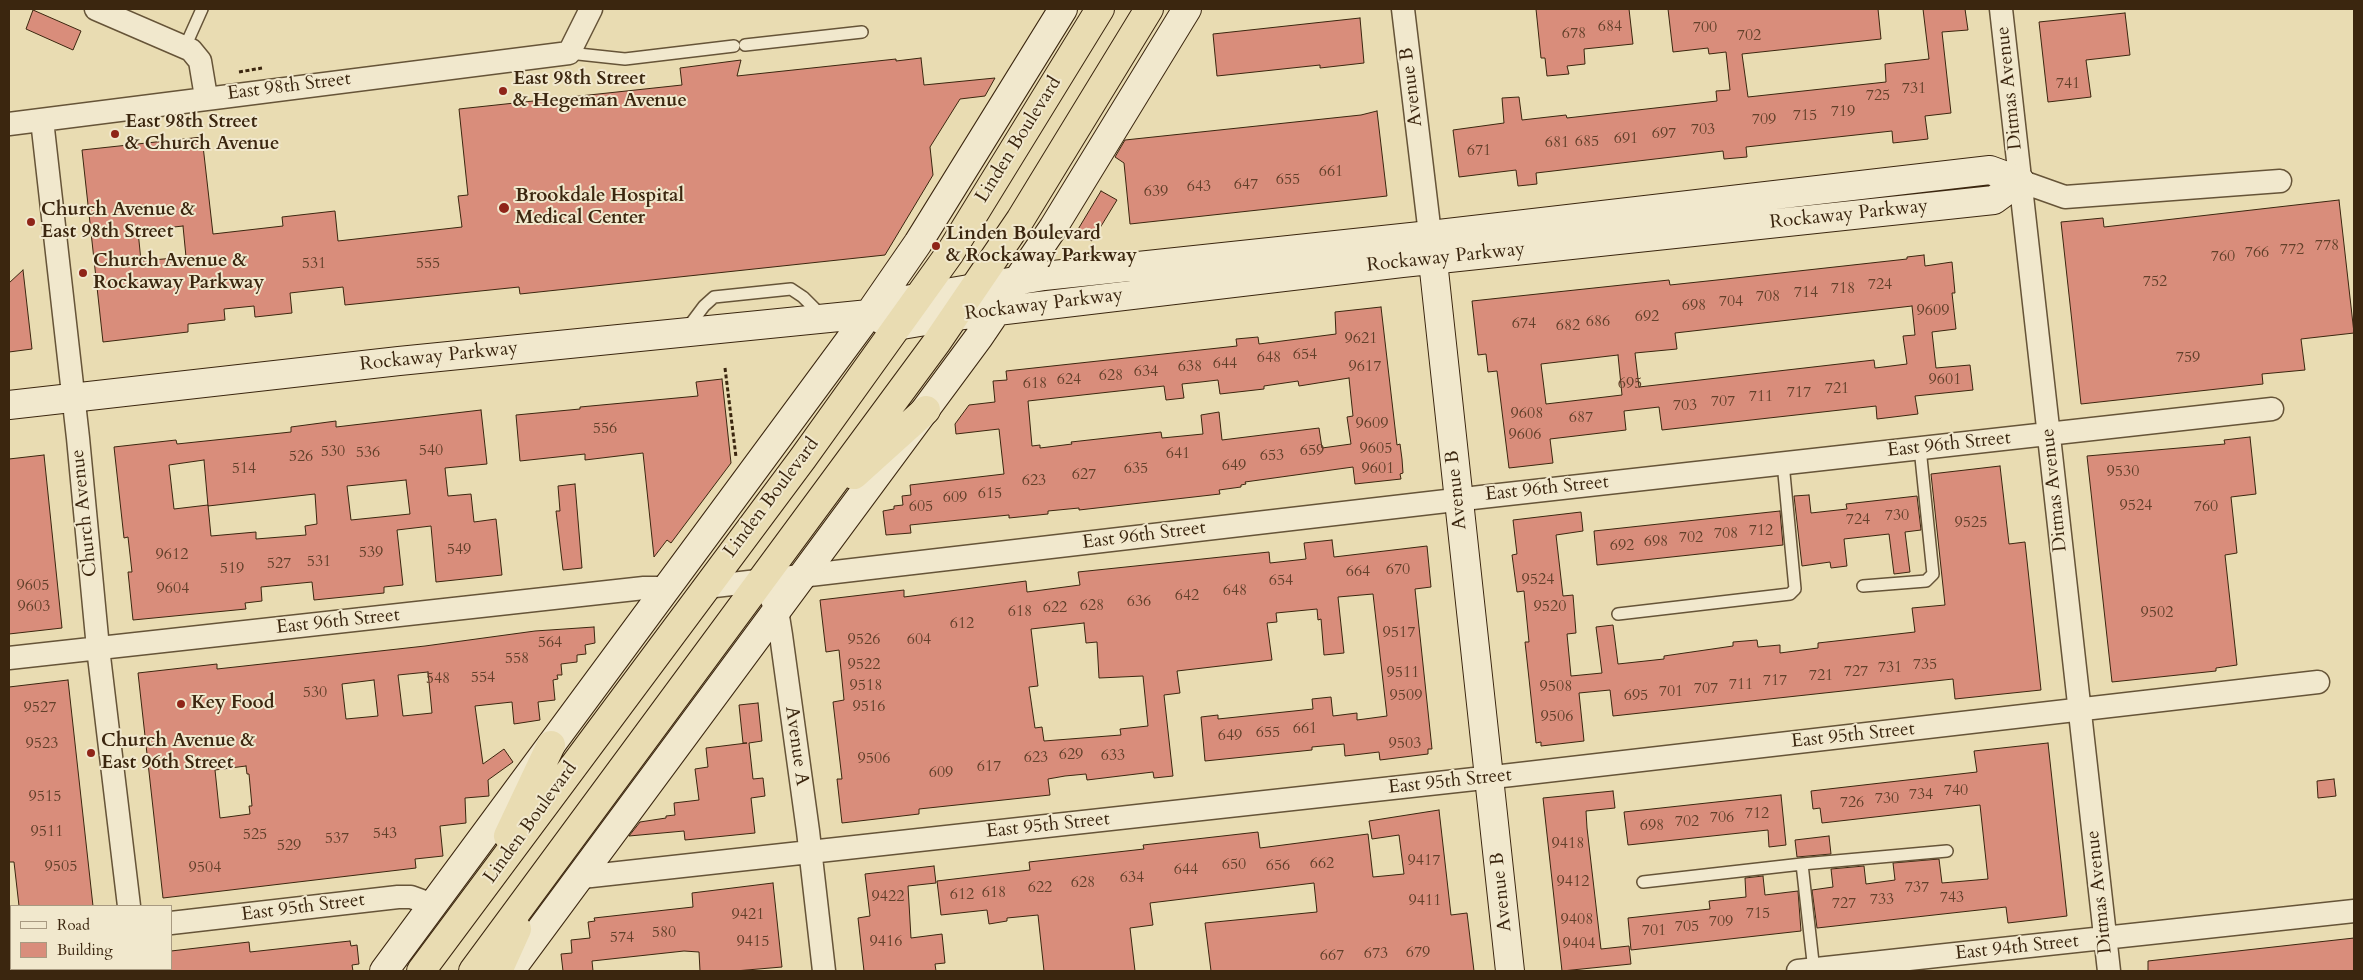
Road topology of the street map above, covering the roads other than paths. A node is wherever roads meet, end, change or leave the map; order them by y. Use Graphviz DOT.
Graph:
graph roads {
  1 [pos="96,9"];
  2 [pos="202,9"];
  3 [pos="591,9"];
  4 [pos="1063,9"];
  5 [pos="1100,9"];
  6 [pos="1149,9"];
  7 [pos="1187,9"];
  8 [pos="1402,9"];
  9 [pos="2002,9"];
  10 [pos="862,32"];
  11 [pos="185,47"];
  12 [pos="569,53"];
  13 [pos="206,97"];
  14 [pos="42,120"];
  15 [pos="9,124"];
  16 [pos="2020,181"];
  17 [pos="2280,181"];
  18 [pos="1431,248"];
  19 [pos="1016,281"];
  20 [pos="974,288"];
  21 [pos="917,298"];
  22 [pos="995,311"];
  23 [pos="869,314"];
  24 [pos="955,316"];
  25 [pos="896,326"];
  26 [pos="73,398"];
  27 [pos="9,405"];
  28 [pos="2272,409"];
  29 [pos="926,410"];
  30 [pos="2049,434"];
  31 [pos="1920,448"];
  32 [pos="1784,463"];
  33 [pos="1458,499"];
  34 [pos="816,507"];
  35 [pos="803,576"];
  36 [pos="762,580"];
  37 [pos="1863,586"];
  38 [pos="668,588"];
  39 [pos="706,588"];
  40 [pos="777,610"];
  41 [pos="1618,614"];
  42 [pos="98,648"];
  43 [pos="9,658"];
  44 [pos="2318,682"];
  45 [pos="2080,710"];
  46 [pos="552,745"];
  47 [pos="1489,778"];
  48 [pos="1947,851"];
  49 [pos="810,852"];
  50 [pos="1802,864"];
  51 [pos="582,877"];
  52 [pos="488,881"];
  53 [pos="1643,882"];
  54 [pos="535,886"];
  55 [pos="129,905"];
  56 [pos="433,905"];
  57 [pos="2354,911"];
  58 [pos="172,924"];
  59 [pos="2105,938"];
  60 [pos="384,971"];
  61 [pos="421,971"];
  62 [pos="473,971"];
  63 [pos="498,971"];
  64 [pos="510,971"];
  65 [pos="824,971"];
  66 [pos="1510,971"];
  67 [pos="1809,971"];
  68 [pos="2109,971"];
  1 -- 11 [label="street"];
  2 -- 11 [label="lane"];
  3 -- 12 [label="street"];
  4 -- 23 [label="street, Linden Boulevard"];
  5 -- 21 [label="highway, Linden Boulevard"];
  6 -- 20 [label="highway"];
  7 -- 19 [label="street"];
  8 -- 18 [label="street, Avenue B"];
  9 -- 16 [label="street, Ditmas Avenue"];
  10 -- 12 [label="lane"];
  11 -- 13 [label="street"];
  12 -- 13 [label="street, East 98th Street"];
  13 -- 14 [label="street, East 98th Street"];
  14 -- 15 [label="street, East 98th Street"];
  14 -- 26 [label="street, Church Avenue"];
  16 -- 17 [label="street"];
  16 -- 18 [label="street, Rockaway Parkway"];
  16 -- 30 [label="street, Ditmas Avenue"];
  18 -- 19 [label="street, Rockaway Parkway"];
  18 -- 22 [label="street, Rockaway Parkway"];
  18 -- 33 [label="street, Avenue B"];
  19 -- 20 [label="street, Rockaway Parkway"];
  19 -- 22 [label="street"];
  20 -- 21 [label="street, Rockaway Parkway"];
  20 -- 24 [label="highway"];
  21 -- 23 [label="street, Rockaway Parkway"];
  21 -- 25 [label="highway, Linden Boulevard"];
  22 -- 24 [label="street, Rockaway Parkway"];
  22 -- 29 [label="street"];
  23 -- 25 [label="street"];
  23 -- 26 [label="street, Rockaway Parkway"];
  23 -- 38 [label="street, Linden Boulevard"];
  24 -- 25 [label="street, Rockaway Parkway"];
  24 -- 34 [label="highway"];
  25 -- 39 [label="highway, Linden Boulevard"];
  26 -- 27 [label="street, Rockaway Parkway"];
  26 -- 42 [label="street, Church Avenue"];
  28 -- 30 [label="street, East 96th Street"];
  29 -- 34 [label="highway"];
  29 -- 35 [label="street"];
  30 -- 31 [label="street, East 96th Street"];
  30 -- 45 [label="street, Ditmas Avenue"];
  31 -- 32 [label="street, East 96th Street"];
  31 -- 37 [label="lane"];
  32 -- 33 [label="street, East 96th Street"];
  32 -- 41 [label="lane"];
  33 -- 35 [label="street, East 96th Street"];
  33 -- 47 [label="street, Avenue B"];
  34 -- 36 [label="highway"];
  35 -- 36 [label="street, East 96th Street"];
  35 -- 40 [label="street"];
  36 -- 39 [label="street"];
  36 -- 40 [label="street, Avenue A"];
  36 -- 54 [label="highway"];
  38 -- 42 [label="street, East 96th Street"];
  38 -- 46 [label="street, Linden Boulevard"];
  39 -- 52 [label="highway, Linden Boulevard"];
  40 -- 49 [label="street, Avenue A"];
  40 -- 51 [label="street"];
  42 -- 43 [label="street, East 96th Street"];
  42 -- 55 [label="street, Church Avenue"];
  44 -- 45 [label="street, East 95th Street"];
  45 -- 47 [label="street, East 95th Street"];
  45 -- 59 [label="street, Ditmas Avenue"];
  46 -- 52 [label="highway"];
  46 -- 56 [label="street, Linden Boulevard"];
  47 -- 49 [label="street, East 95th Street"];
  47 -- 66 [label="street, Avenue B"];
  48 -- 50 [label="lane"];
  49 -- 51 [label="street, East 95th Street"];
  49 -- 65 [label="street, Avenue A"];
  50 -- 53 [label="lane"];
  50 -- 67 [label="lane"];
  51 -- 64 [label="street"];
  52 -- 61 [label="highway, Linden Boulevard"];
  54 -- 62 [label="highway"];
  54 -- 63 [label="highway"];
  56 -- 58 [label="street, East 95th Street"];
  56 -- 60 [label="street, Linden Boulevard"];
  57 -- 59 [label="street, East 94th Street"];
  59 -- 67 [label="street, East 94th Street"];
  59 -- 68 [label="street, Ditmas Avenue"];
}
